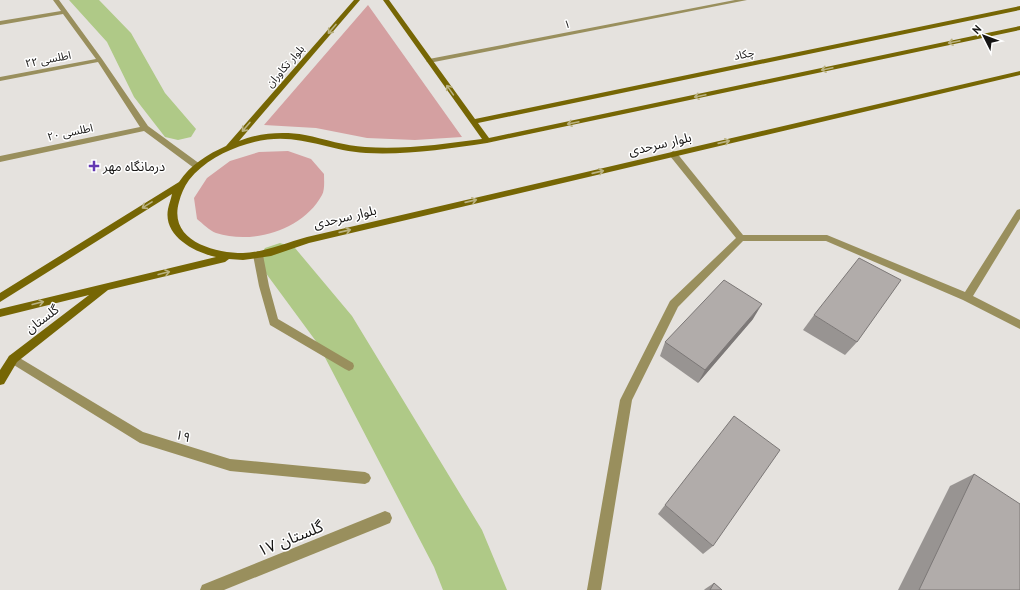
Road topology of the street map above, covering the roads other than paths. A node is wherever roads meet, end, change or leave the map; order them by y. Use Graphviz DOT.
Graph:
graph roads {
  1 [pos="56,0"];
  2 [pos="357,0"];
  3 [pos="386,0"];
  4 [pos="700,0"];
  5 [pos="744,0"];
  6 [pos="707,6"];
  7 [pos="1020,8"];
  8 [pos="65,12"];
  9 [pos="0,23"];
  10 [pos="1020,28"];
  11 [pos="100,60"];
  12 [pos="429,61"];
  13 [pos="1020,73"];
  14 [pos="0,79"];
  15 [pos="472,122"];
  16 [pos="145,128"];
  17 [pos="487,141"];
  18 [pos="229,147"];
  19 [pos="673,154"];
  20 [pos="0,159"];
  21 [pos="197,166"];
  22 [pos="180,185"];
  23 [pos="1020,212"];
  24 [pos="741,238"];
  25 [pos="258,256"];
  26 [pos="230,257"];
  27 [pos="108,286"];
  28 [pos="967,297"];
  29 [pos="0,298"];
  30 [pos="0,312"];
  31 [pos="1020,325"];
  32 [pos="13,359"];
  33 [pos="349,366"];
  34 [pos="0,380"];
  35 [pos="365,478"];
  36 [pos="385,518"];
  37 [pos="207,590"];
  38 [pos="594,590"];
  1 -- 8 [label="street"];
  2 -- 18 [label="main road, بلوار تکاوران, one-way"];
  3 -- 12 [label="main road"];
  4 -- 6 [label="street"];
  5 -- 6 [label="street, ۱"];
  6 -- 12 [label="street, ۱"];
  7 -- 15 [label="main road, چکاد"];
  8 -- 9 [label="street"];
  8 -- 11 [label="street"];
  10 -- 17 [label="main road, one-way"];
  11 -- 14 [label="street, اطلسی ۲۲"];
  11 -- 16 [label="street"];
  15 -- 12 [label="main road, one-way"];
  19 -- 13 [label="main road, بلوار سرحدی, one-way"];
  15 -- 17 [label="main road"];
  16 -- 20 [label="street, اطلسی ۲۰"];
  16 -- 21 [label="street"];
  17 -- 18 [label="main road"];
  18 -- 21 [label="main road"];
  19 -- 24 [label="street"];
  25 -- 19 [label="main road, بلوار سرحدی, one-way"];
  21 -- 22 [label="main road"];
  22 -- 26 [label="main road"];
  22 -- 29 [label="main road, one-way"];
  23 -- 28 [label="street"];
  24 -- 28 [label="street"];
  24 -- 38 [label="street"];
  25 -- 26 [label="main road, بلوار سرحدی"];
  25 -- 33 [label="street"];
  27 -- 26 [label="main road, one-way"];
  30 -- 27 [label="main road, one-way"];
  27 -- 32 [label="main road, گلستان"];
  28 -- 31 [label="street"];
  32 -- 34 [label="main road, گلستان"];
  32 -- 35 [label="street, ۱۹"];
  36 -- 37 [label="street, گلستان ۱۷"];
}
